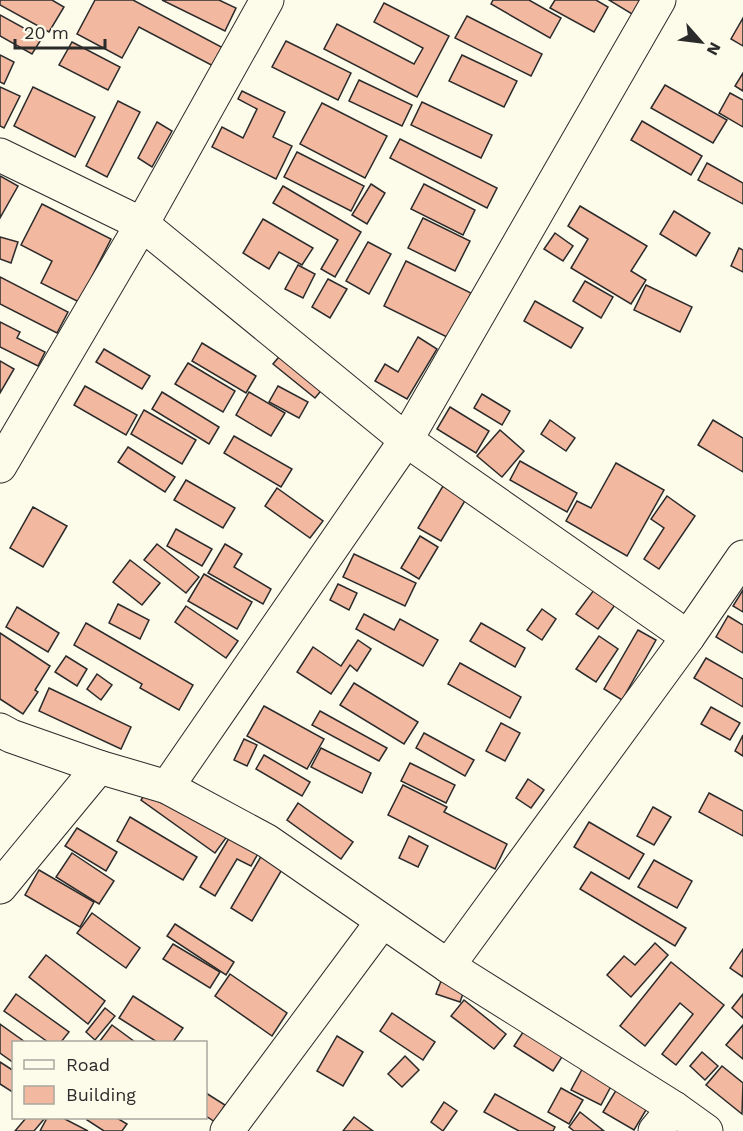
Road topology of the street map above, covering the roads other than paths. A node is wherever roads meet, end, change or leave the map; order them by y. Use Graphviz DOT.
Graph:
graph roads {
  1 [pos="267,0"];
  2 [pos="658,0"];
  3 [pos="0,155"];
  4 [pos="142,224"];
  5 [pos="406,440"];
  6 [pos="0,466"];
  7 [pos="743,557"];
  8 [pos="688,637"];
  9 [pos="0,730"];
  10 [pos="99,767"];
  11 [pos="167,787"];
  12 [pos="0,887"];
  13 [pos="382,922"];
  14 [pos="448,966"];
  15 [pos="664,1119"];
  16 [pos="227,1131"];
  17 [pos="706,1131"];
  1 -- 4 [label="street"];
  2 -- 5 [label="street"];
  3 -- 4 [label="street"];
  4 -- 5 [label="street"];
  4 -- 6 [label="street"];
  5 -- 8 [label="street"];
  5 -- 11 [label="street"];
  7 -- 8 [label="street"];
  8 -- 14 [label="street"];
  9 -- 10 [label="street"];
  10 -- 11 [label="street"];
  10 -- 12 [label="street"];
  11 -- 13 [label="street"];
  13 -- 14 [label="street"];
  13 -- 16 [label="street"];
  14 -- 15 [label="street"];
  15 -- 17 [label="street"];
}
